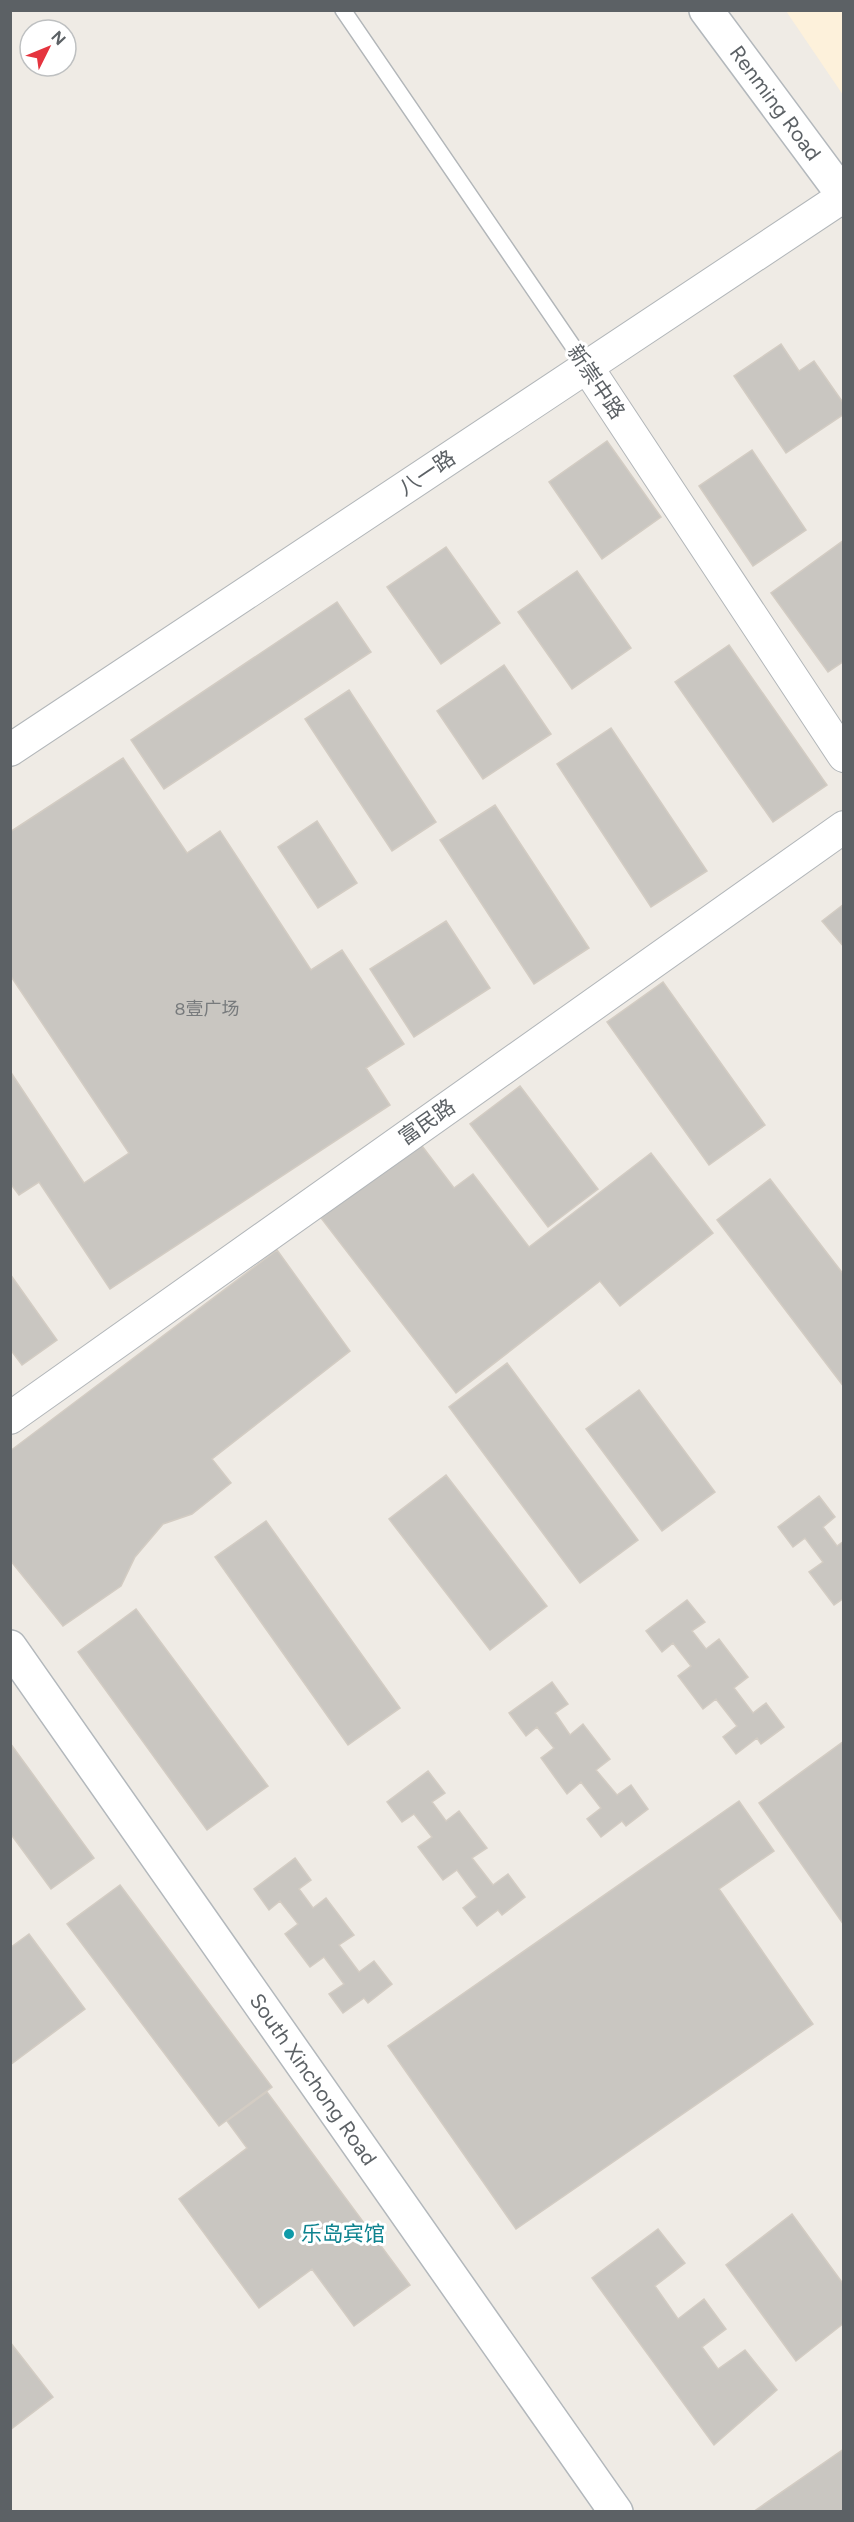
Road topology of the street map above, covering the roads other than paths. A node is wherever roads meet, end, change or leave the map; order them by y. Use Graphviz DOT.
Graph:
graph roads {
  1 [pos="343,10"];
  2 [pos="706,10"];
  3 [pos="843,196"];
  4 [pos="587,367"];
  5 [pos="10,750"];
  6 [pos="843,756"];
  7 [pos="843,827"];
  8 [pos="10,1418"];
  9 [pos="10,1647"];
  10 [pos="616,2511"];
  1 -- 4 [label="lane, 新崇中路"];
  2 -- 3 [label="street, Renming Road"];
  3 -- 4 [label="street, 八一路"];
  4 -- 5 [label="street, 八一路"];
  4 -- 6 [label="street, 新崇中路"];
  7 -- 8 [label="street, 富民路"];
  9 -- 10 [label="street, South Xinchong Road"];
}
